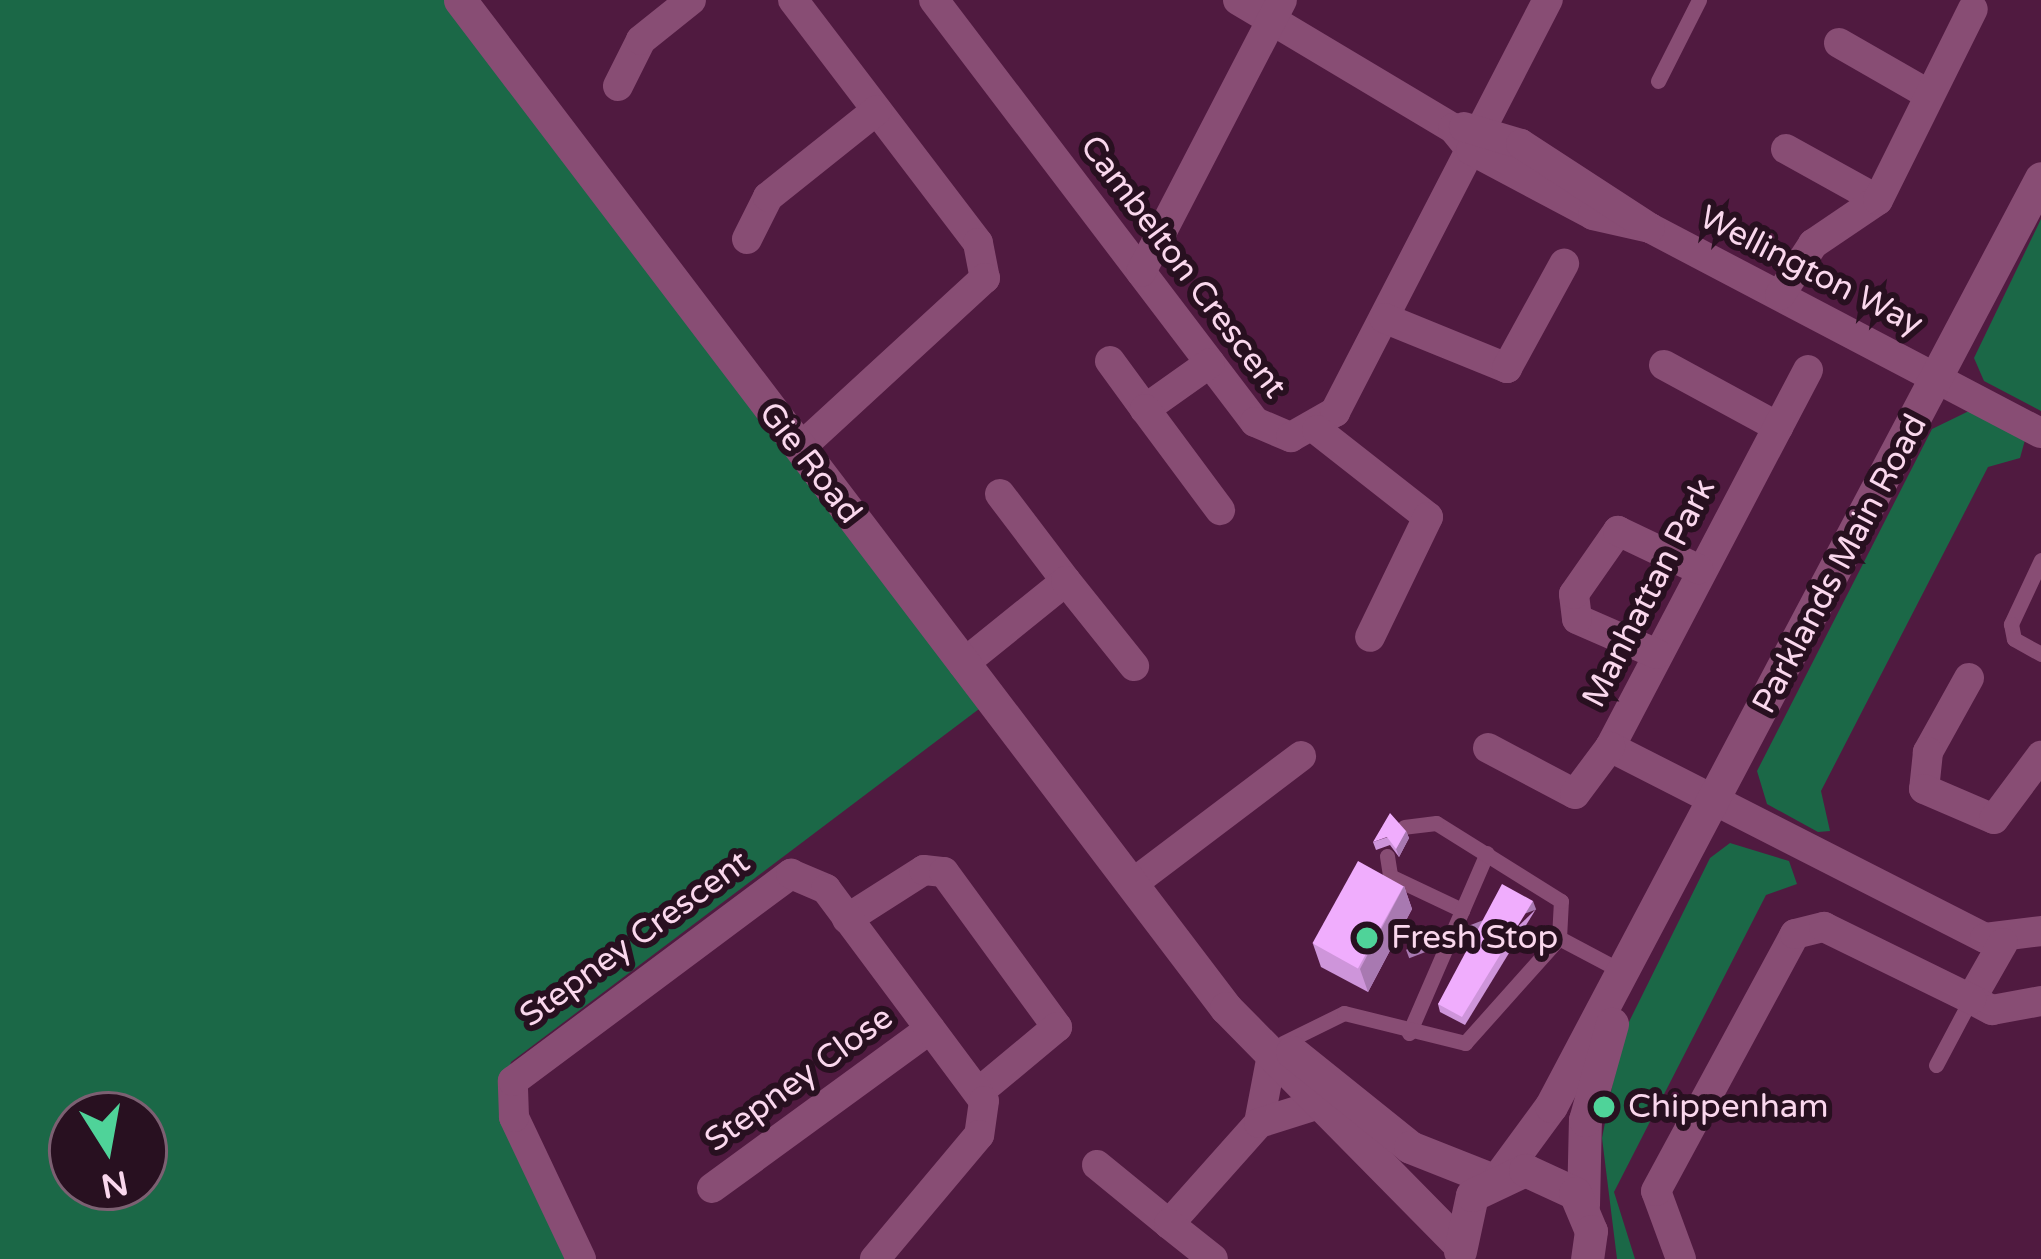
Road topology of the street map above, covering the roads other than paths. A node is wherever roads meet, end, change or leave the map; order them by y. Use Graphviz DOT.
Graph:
graph roads {
  1 [pos="460,0"];
  2 [pos="691,0"];
  3 [pos="793,0"];
  4 [pos="934,0"];
  5 [pos="1238,0"];
  6 [pos="1548,0"];
  7 [pos="1699,0"];
  8 [pos="1973,9"];
  9 [pos="1275,13"];
  10 [pos="1838,43"];
  11 [pos="1658,81"];
  12 [pos="618,86"];
  13 [pos="1928,94"];
  14 [pos="877,110"];
  15 [pos="1469,135"];
  16 [pos="1786,149"];
  17 [pos="2040,184"];
  18 [pos="1878,200"];
  19 [pos="747,238"];
  20 [pos="1564,264"];
  21 [pos="1141,272"];
  22 [pos="1780,295"];
  23 [pos="1384,317"];
  24 [pos="1110,361"];
  25 [pos="1210,363"];
  26 [pos="1664,365"];
  27 [pos="1808,370"];
  28 [pos="1939,379"];
  29 [pos="1144,410"];
  30 [pos="1778,427"];
  31 [pos="1317,430"];
  32 [pos="2041,433"];
  33 [pos="794,442"];
  34 [pos="1000,494"];
  35 [pos="1220,511"];
  36 [pos="2041,560"];
  37 [pos="1698,569"];
  38 [pos="1066,581"];
  39 [pos="1370,637"];
  40 [pos="1657,654"];
  41 [pos="2041,654"];
  42 [pos="963,664"];
  43 [pos="1134,666"];
  44 [pos="1969,678"];
  45 [pos="1610,747"];
  46 [pos="1488,748"];
  47 [pos="1301,756"];
  48 [pos="2041,756"];
  49 [pos="1712,803"];
  50 [pos="1404,827"];
  51 [pos="1487,853"];
  52 [pos="1387,856"];
  53 [pos="1132,884"];
  54 [pos="1462,910"];
  55 [pos="847,919"];
  56 [pos="2041,931"];
  57 [pos="1558,938"];
  58 [pos="2003,943"];
  59 [pos="1629,965"];
  60 [pos="1970,1000"];
  61 [pos="2041,1001"];
  62 [pos="930,1029"];
  63 [pos="1409,1033"];
  64 [pos="1277,1052"];
  65 [pos="1936,1065"];
  66 [pos="980,1092"];
  67 [pos="1316,1105"];
  68 [pos="1259,1123"];
  69 [pos="1097,1165"];
  70 [pos="1496,1176"];
  71 [pos="712,1188"];
  72 [pos="1583,1205"];
  73 [pos="1169,1224"];
  74 [pos="1592,1253"];
  75 [pos="1460,1254"];
  76 [pos="581,1259"];
  77 [pos="875,1259"];
  78 [pos="1213,1259"];
  79 [pos="1681,1259"];
  1 -- 33 [label="street, Gie Road"];
  2 -- 12 [label="street"];
  3 -- 14 [label="street"];
  4 -- 21 [label="street, Cambelton Crescent"];
  5 -- 9 [label="street, Wellington Way"];
  6 -- 15 [label="street, Cambelton Crescent"];
  7 -- 11 [label="lane"];
  8 -- 13 [label="street"];
  9 -- 15 [label="street, Wellington Way"];
  9 -- 21 [label="street"];
  10 -- 13 [label="street"];
  13 -- 18 [label="street"];
  14 -- 19 [label="street"];
  14 -- 33 [label="street"];
  15 -- 22 [label="street, Wellington Way"];
  15 -- 23 [label="street, Cambelton Crescent"];
  16 -- 18 [label="street"];
  17 -- 28 [label="street, Parklands Main Road"];
  18 -- 22 [label="street"];
  20 -- 23 [label="street"];
  21 -- 25 [label="street, Cambelton Crescent"];
  22 -- 28 [label="street, Wellington Way"];
  23 -- 31 [label="street, Cambelton Crescent"];
  24 -- 29 [label="street"];
  25 -- 29 [label="street"];
  25 -- 31 [label="street, Cambelton Crescent"];
  26 -- 30 [label="street"];
  27 -- 30 [label="street, Manhattan Park"];
  28 -- 32 [label="street, Wellington Way"];
  28 -- 49 [label="street, Parklands Main Road"];
  29 -- 35 [label="street"];
  30 -- 37 [label="street, Manhattan Park"];
  31 -- 39 [label="street"];
  33 -- 42 [label="street, Gie Road"];
  34 -- 38 [label="street"];
  36 -- 41 [label="lane"];
  37 -- 40 [label="street, Manhattan Park"];
  37 -- 40 [label="street"];
  38 -- 42 [label="street"];
  38 -- 43 [label="street"];
  40 -- 45 [label="street, Manhattan Park"];
  42 -- 53 [label="street, Gie Road"];
  44 -- 48 [label="street"];
  45 -- 46 [label="street"];
  45 -- 49 [label="street, Manhattan Park"];
  47 -- 53 [label="street"];
  49 -- 58 [label="street, Manhattan Park"];
  49 -- 59 [label="street, Parklands Main Road"];
  50 -- 51 [label="lane"];
  51 -- 54 [label="lane"];
  51 -- 57 [label="lane"];
  52 -- 54 [label="lane"];
  53 -- 64 [label="street, Gie Road"];
  54 -- 63 [label="lane"];
  55 -- 62 [label="street, Stepney Crescent"];
  55 -- 66 [label="street"];
  55 -- 76 [label="street, Stepney Crescent"];
  56 -- 58 [label="street"];
  57 -- 59 [label="lane"];
  57 -- 63 [label="lane"];
  58 -- 60 [label="street"];
  59 -- 70 [label="street, Parklands Main Road"];
  59 -- 72 [label="street, Parklands Main Road"];
  60 -- 61 [label="street"];
  60 -- 65 [label="lane"];
  60 -- 79 [label="street"];
  62 -- 66 [label="street, Stepney Crescent"];
  62 -- 71 [label="street, Stepney Close"];
  63 -- 64 [label="lane"];
  64 -- 67 [label="street, Gie Road"];
  64 -- 68 [label="street"];
  64 -- 70 [label="street, Gie Road"];
  66 -- 77 [label="street"];
  67 -- 68 [label="street"];
  67 -- 75 [label="street, Gie Road"];
  68 -- 73 [label="street"];
  69 -- 73 [label="street"];
  70 -- 72 [label="street, Gie Road"];
  70 -- 75 [label="street, Parklands Main Road"];
  72 -- 74 [label="street, Parklands Main Road"];
  73 -- 78 [label="street"];
}
